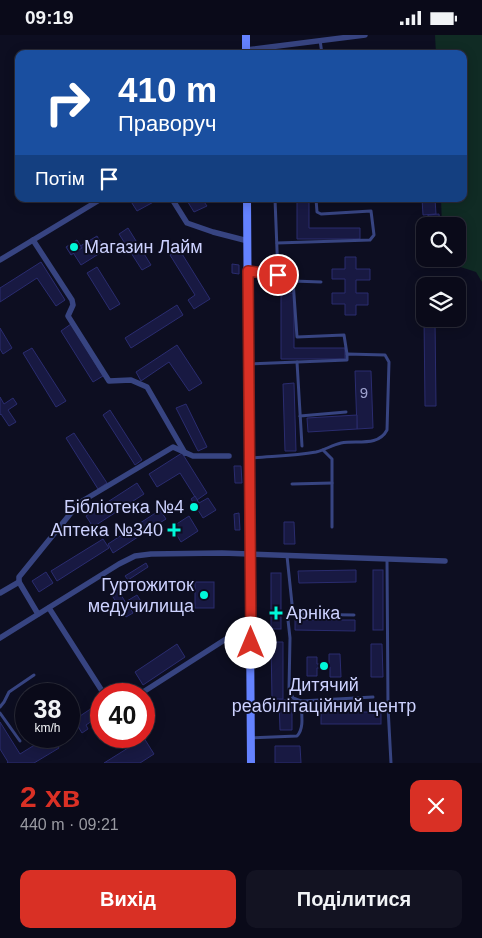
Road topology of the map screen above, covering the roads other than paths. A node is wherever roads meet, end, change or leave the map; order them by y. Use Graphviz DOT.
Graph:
graph roads {
  1 [pos="246,35"];
  2 [pos="353,35"];
  3 [pos="365,35"];
  4 [pos="320,40"];
  5 [pos="246,50"];
  6 [pos="258,50"];
  7 [pos="321,50"];
  8 [pos="96,202"];
  9 [pos="174,202"];
  10 [pos="248,202"];
  11 [pos="275,202"];
  12 [pos="316,202"];
  13 [pos="33,240"];
  14 [pos="248,241"];
  15 [pos="277,243"];
  16 [pos="0,260"];
  17 [pos="248,271"];
  18 [pos="278,275"];
  19 [pos="293,281"];
  20 [pos="321,282"];
  21 [pos="347,354"];
  22 [pos="298,362"];
  23 [pos="249,363"];
  24 [pos="346,412"];
  25 [pos="300,416"];
  26 [pos="302,446"];
  27 [pos="323,450"];
  28 [pos="186,453"];
  29 [pos="229,456"];
  30 [pos="250,458"];
  31 [pos="332,483"];
  32 [pos="292,484"];
  33 [pos="332,527"];
  34 [pos="250,555"];
  35 [pos="287,556"];
  36 [pos="387,559"];
  37 [pos="445,561"];
  38 [pos="19,582"];
  39 [pos="0,593"];
  40 [pos="49,608"];
  41 [pos="38,614"];
  42 [pos="289,614"];
  43 [pos="354,615"];
  44 [pos="251,623"];
  45 [pos="0,638"];
  46 [pos="34,675"];
  47 [pos="97,683"];
  48 [pos="155,684"];
  49 [pos="373,697"];
  50 [pos="302,701"];
  51 [pos="0,707"];
  52 [pos="0,713"];
  53 [pos="15,734"];
  54 [pos="251,738"];
  55 [pos="252,763"];
  56 [pos="391,763"];
  1 -- 5 [label="street"];
  2 -- 3 [label="street"];
  2 -- 4 [label="street"];
  4 -- 6 [label="street"];
  4 -- 7 [label="lane"];
  8 -- 13 [label="street"];
  9 -- 14 [label="street"];
  10 -- 14 [label="street"];
  11 -- 15 [label="lane"];
  12 -- 15 [label="lane"];
  13 -- 16 [label="street"];
  13 -- 28 [label="street"];
  14 -- 17 [label="street"];
  15 -- 18 [label="lane"];
  17 -- 18 [label="lane"];
  17 -- 23 [label="street"];
  18 -- 19 [label="lane"];
  19 -- 20 [label="lane"];
  19 -- 21 [label="lane"];
  21 -- 22 [label="lane"];
  21 -- 27 [label="lane"];
  22 -- 23 [label="lane"];
  22 -- 25 [label="lane"];
  23 -- 30 [label="street"];
  24 -- 25 [label="lane"];
  25 -- 26 [label="lane"];
  27 -- 30 [label="lane"];
  27 -- 31 [label="lane"];
  28 -- 29 [label="street"];
  28 -- 38 [label="street"];
  30 -- 34 [label="street"];
  31 -- 32 [label="lane"];
  31 -- 33 [label="lane"];
  34 -- 35 [label="street"];
  34 -- 40 [label="street"];
  34 -- 44 [label="street"];
  35 -- 36 [label="street"];
  35 -- 42 [label="lane"];
  36 -- 37 [label="street"];
  36 -- 56 [label="lane"];
  38 -- 39 [label="street"];
  38 -- 41 [label="street"];
  40 -- 41 [label="street"];
  40 -- 47 [label="street"];
  41 -- 45 [label="street"];
  42 -- 43 [label="lane"];
  42 -- 50 [label="lane"];
  44 -- 48 [label="street"];
  44 -- 54 [label="street"];
  46 -- 51 [label="lane"];
  49 -- 50 [label="lane"];
  50 -- 54 [label="lane"];
  52 -- 53 [label="lane"];
  54 -- 55 [label="street"];
}
